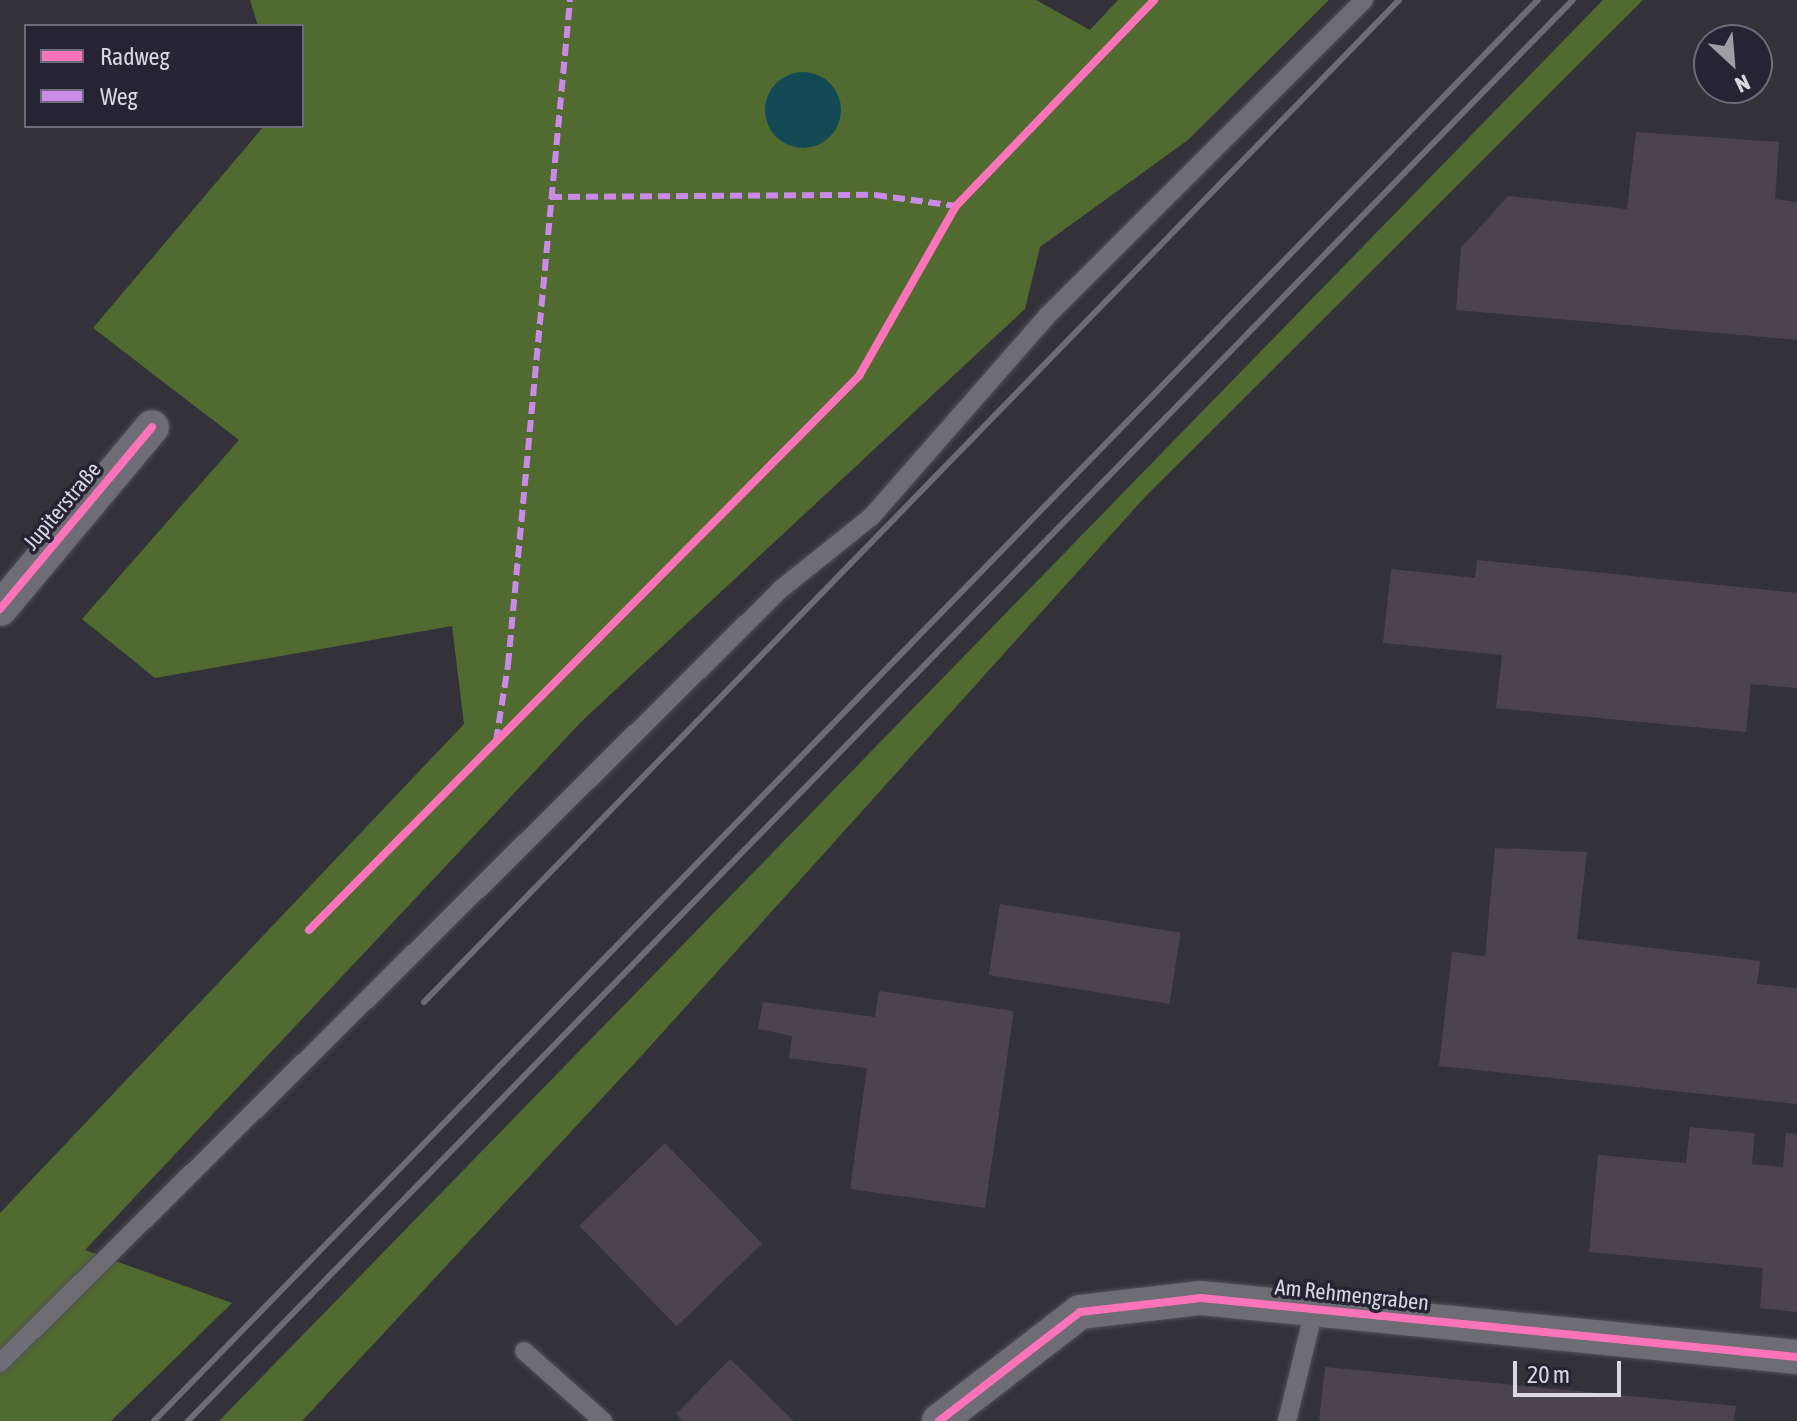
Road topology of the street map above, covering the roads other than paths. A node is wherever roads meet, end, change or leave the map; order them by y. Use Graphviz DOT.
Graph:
graph roads {
  1 [pos="1364,0"];
  2 [pos="152,427"];
  3 [pos="0,609"];
  4 [pos="1314,1310"];
  5 [pos="524,1351"];
  6 [pos="1797,1357"];
  7 [pos="0,1363"];
  8 [pos="603,1421"];
  9 [pos="939,1421"];
  10 [pos="1287,1421"];
  1 -- 7 [label="lane"];
  2 -- 3 [label="street, Jupiterstraße"];
  4 -- 6 [label="street, Am Rehmengraben"];
  4 -- 9 [label="street, Am Rehmengraben"];
  4 -- 10 [label="lane"];
  5 -- 8 [label="lane"];
}
